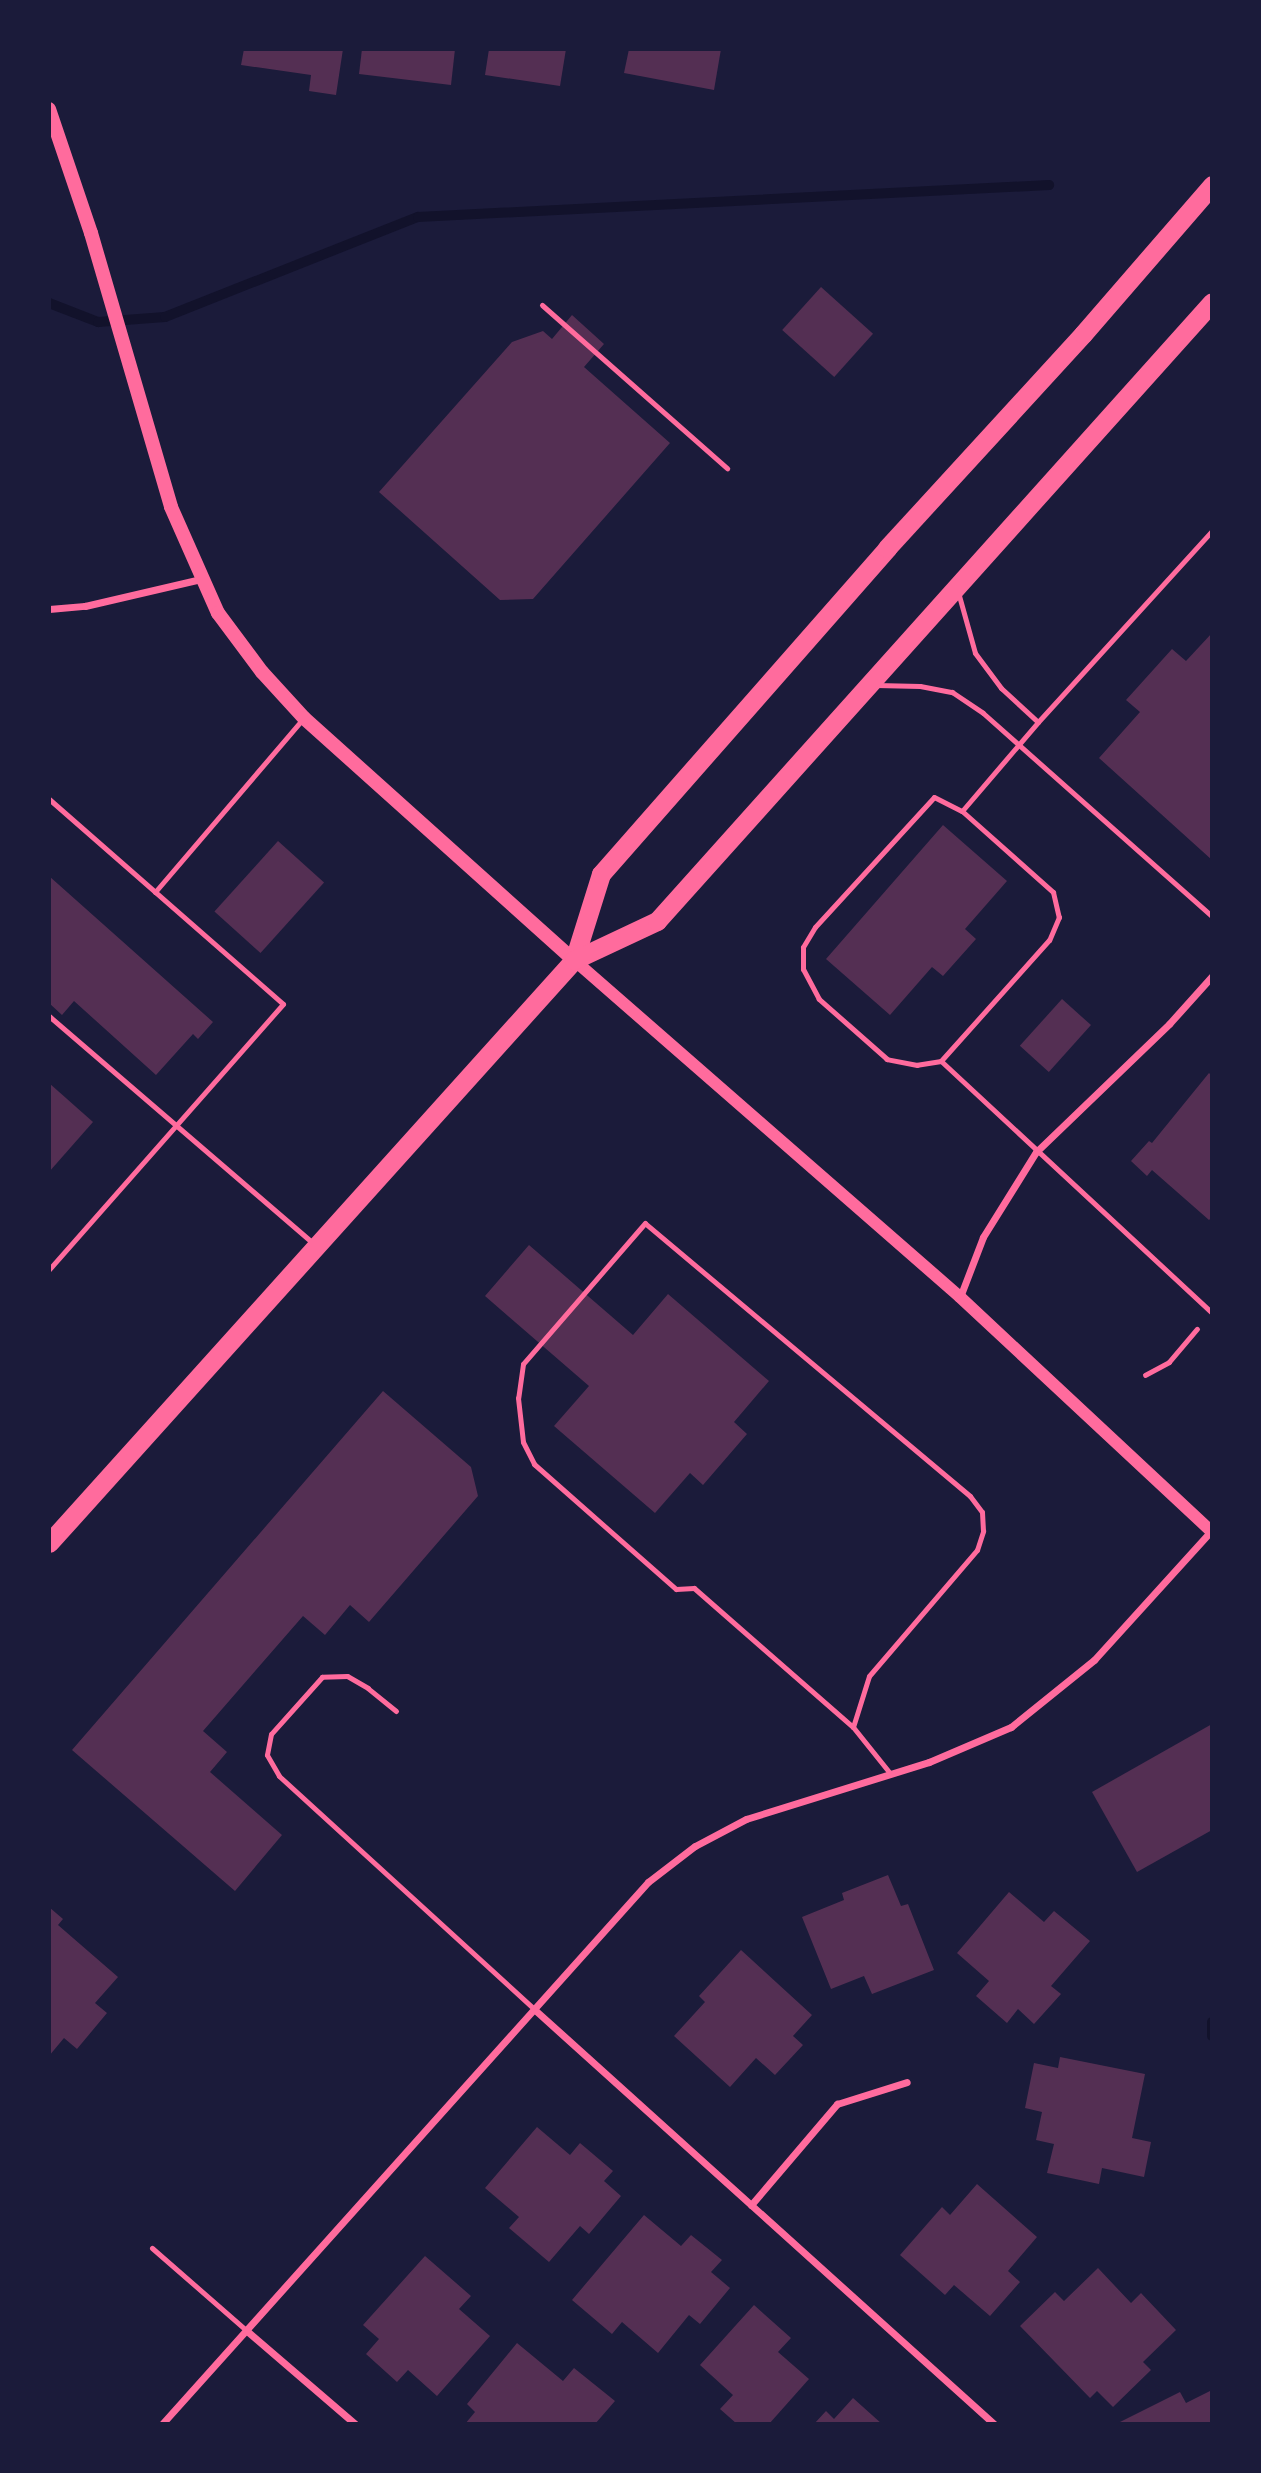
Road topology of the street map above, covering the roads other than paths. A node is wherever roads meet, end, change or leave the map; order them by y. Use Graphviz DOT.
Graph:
graph roads {
  1 [pos="49,109"];
  2 [pos="1212,185"];
  3 [pos="1212,302"];
  4 [pos="542,305"];
  5 [pos="727,468"];
  6 [pos="1212,531"];
  7 [pos="201,579"];
  8 [pos="957,586"];
  9 [pos="49,609"];
  10 [pos="869,684"];
  11 [pos="304,718"];
  12 [pos="1038,722"];
  13 [pos="1020,745"];
  14 [pos="49,799"];
  15 [pos="962,811"];
  16 [pos="155,891"];
  17 [pos="1212,916"];
  18 [pos="574,960"];
  19 [pos="1212,976"];
  20 [pos="49,1016"];
  21 [pos="941,1061"];
  22 [pos="176,1125"];
  23 [pos="1036,1152"];
  24 [pos="316,1246"];
  25 [pos="49,1269"];
  26 [pos="960,1297"];
  27 [pos="1212,1313"];
  28 [pos="1212,1531"];
  29 [pos="49,1543"];
  30 [pos="396,1711"];
  31 [pos="853,1727"];
  32 [pos="889,1772"];
  33 [pos="535,2010"];
  34 [pos="907,2082"];
  35 [pos="751,2205"];
  36 [pos="152,2248"];
  37 [pos="247,2331"];
  38 [pos="162,2424"];
  39 [pos="355,2424"];
  40 [pos="994,2424"];
  1 -- 7 [label="main road"];
  2 -- 18 [label="highway"];
  3 -- 8 [label="highway"];
  4 -- 5 [label="lane"];
  6 -- 12 [label="lane"];
  7 -- 9 [label="street"];
  7 -- 11 [label="main road"];
  8 -- 10 [label="highway"];
  8 -- 12 [label="lane"];
  10 -- 13 [label="lane"];
  10 -- 18 [label="highway"];
  11 -- 16 [label="lane"];
  11 -- 18 [label="main road"];
  12 -- 13 [label="lane"];
  13 -- 15 [label="lane"];
  13 -- 17 [label="lane"];
  14 -- 16 [label="lane"];
  15 -- 21 [label="lane"];
  15 -- 21 [label="lane"];
  16 -- 22 [label="lane"];
  18 -- 24 [label="highway"];
  18 -- 26 [label="street"];
  19 -- 23 [label="street"];
  20 -- 22 [label="lane"];
  21 -- 23 [label="lane"];
  22 -- 24 [label="lane"];
  22 -- 25 [label="lane"];
  23 -- 26 [label="street"];
  23 -- 27 [label="lane"];
  24 -- 29 [label="highway"];
  26 -- 28 [label="street"];
  28 -- 32 [label="street"];
  30 -- 33 [label="lane"];
  31 -- 31 [label="lane"];
  31 -- 32 [label="lane"];
  32 -- 33 [label="street"];
  33 -- 35 [label="street"];
  33 -- 37 [label="street"];
  34 -- 35 [label="street"];
  35 -- 40 [label="street"];
  36 -- 37 [label="lane"];
  37 -- 38 [label="street"];
  37 -- 39 [label="street"];
}
